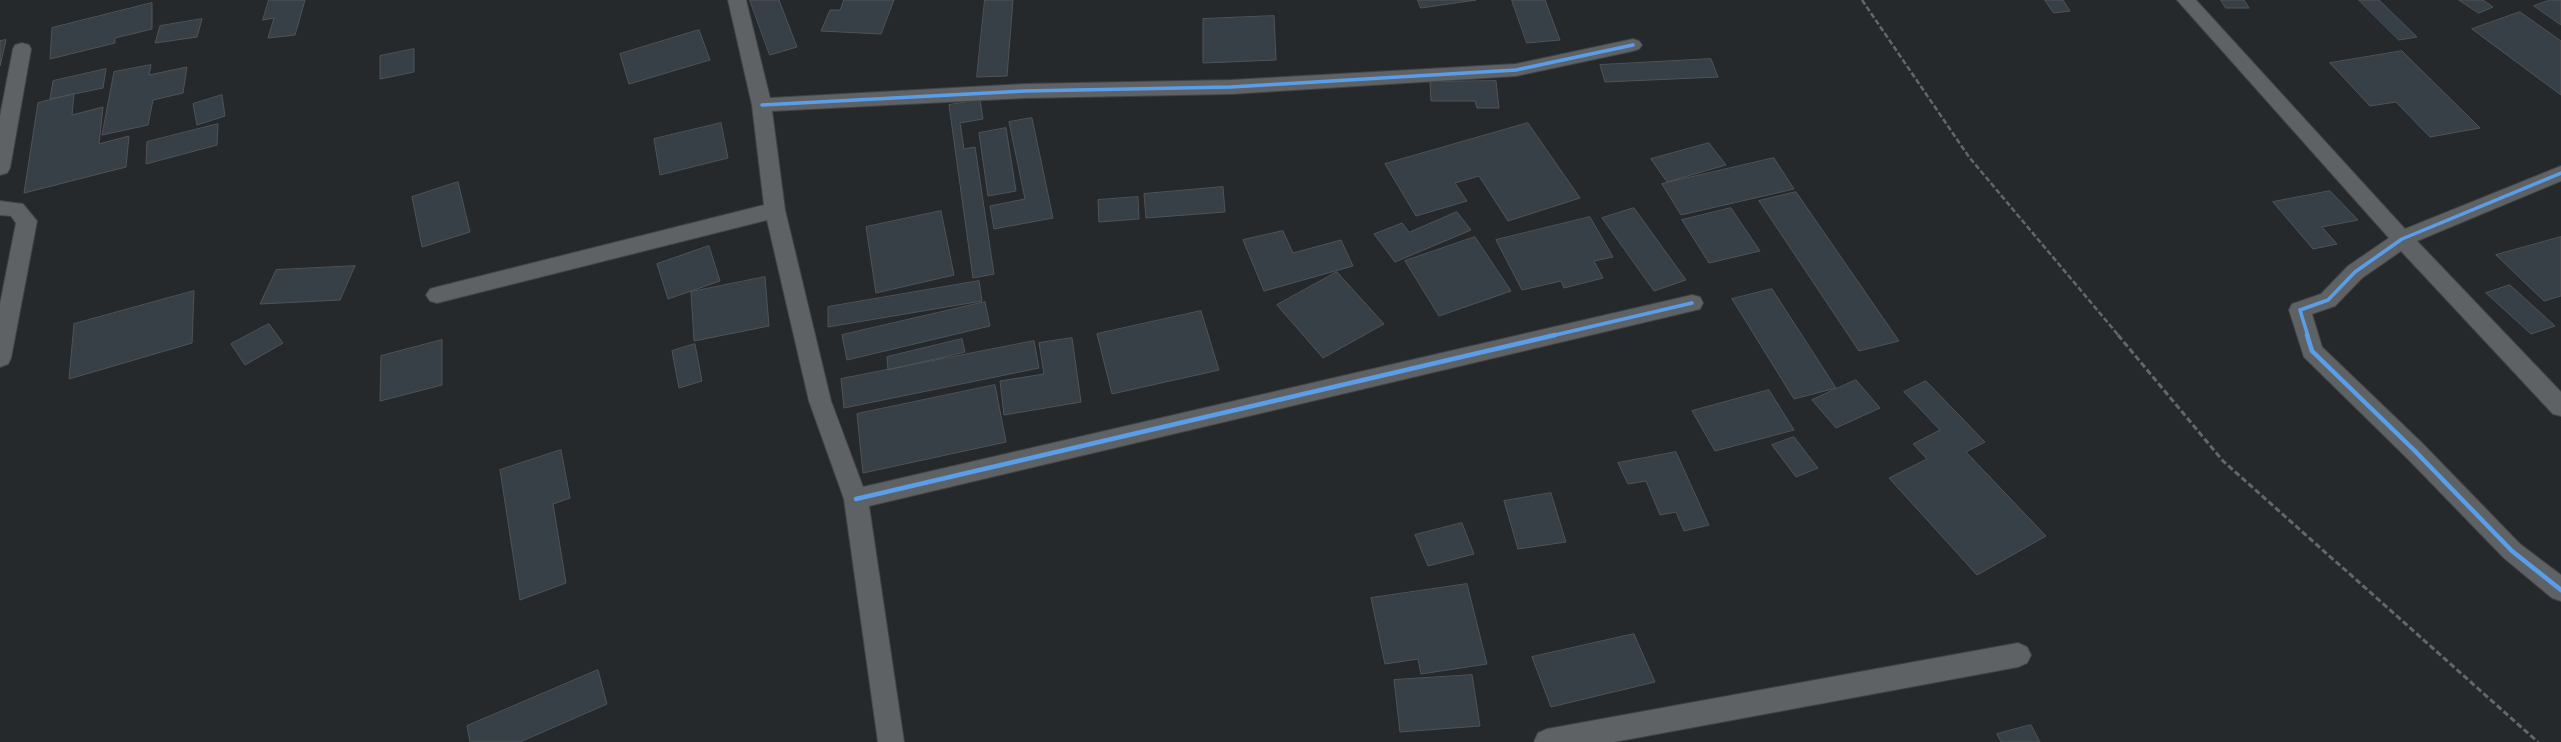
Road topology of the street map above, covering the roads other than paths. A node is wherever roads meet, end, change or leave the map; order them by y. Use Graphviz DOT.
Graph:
graph roads {
  1 [pos="737,0"];
  2 [pos="2186,0"];
  3 [pos="1633,45"];
  4 [pos="22,49"];
  5 [pos="762,105"];
  6 [pos="0,168"];
  7 [pos="2561,173"];
  8 [pos="0,208"];
  9 [pos="775,210"];
  10 [pos="2402,239"];
  11 [pos="437,295"];
  12 [pos="1692,303"];
  13 [pos="0,358"];
  14 [pos="2561,407"];
  15 [pos="856,500"];
  16 [pos="2561,590"];
  17 [pos="2018,655"];
  18 [pos="891,742"];
  19 [pos="1547,742"];
  1 -- 5 [label="street"];
  2 -- 10 [label="street"];
  3 -- 5 [label="street"];
  4 -- 6 [label="street"];
  5 -- 9 [label="street"];
  7 -- 10 [label="street"];
  8 -- 13 [label="street"];
  9 -- 11 [label="street"];
  9 -- 15 [label="street"];
  10 -- 14 [label="street"];
  10 -- 16 [label="street"];
  12 -- 15 [label="street"];
  15 -- 18 [label="street"];
  17 -- 19 [label="street"];
}
